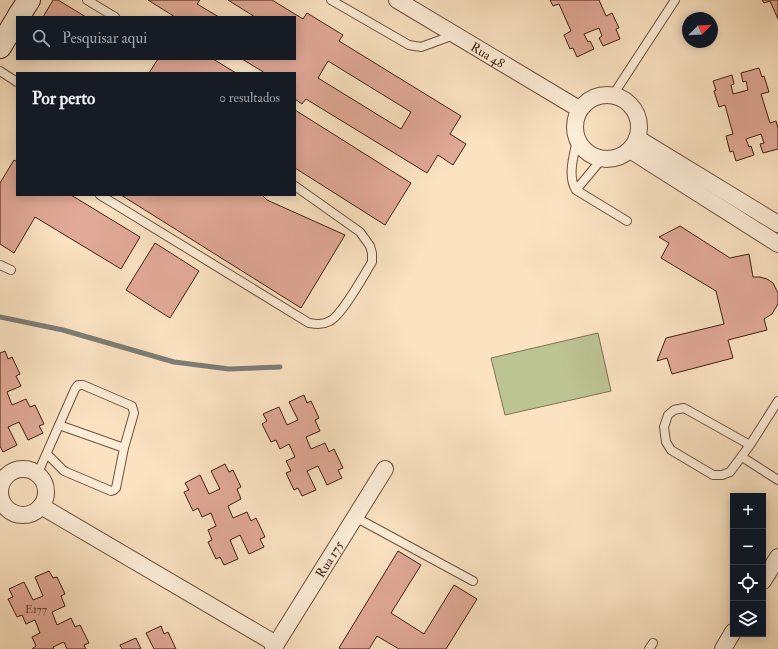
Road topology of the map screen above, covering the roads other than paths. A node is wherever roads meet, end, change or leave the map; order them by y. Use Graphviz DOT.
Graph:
graph roads {
  1 [pos="29,0"];
  2 [pos="87,0"];
  3 [pos="331,0"];
  4 [pos="397,0"];
  5 [pos="675,0"];
  6 [pos="19,16"];
  7 [pos="113,16"];
  8 [pos="16,21"];
  9 [pos="454,34"];
  10 [pos="0,47"];
  11 [pos="0,71"];
  12 [pos="16,81"];
  13 [pos="613,95"];
  14 [pos="579,109"];
  15 [pos="577,140"];
  16 [pos="634,144"];
  17 [pos="601,160"];
  18 [pos="296,187"];
  19 [pos="576,190"];
  20 [pos="102,196"];
  21 [pos="772,220"];
  22 [pos="627,222"];
  23 [pos="757,231"];
  24 [pos="778,244"];
  25 [pos="0,265"];
  26 [pos="11,270"];
  27 [pos="778,402"];
  28 [pos="59,425"];
  29 [pos="750,445"];
  30 [pos="124,448"];
  31 [pos="46,454"];
  32 [pos="742,456"];
  33 [pos="385,469"];
  34 [pos="37,475"];
  35 [pos="778,480"];
  36 [pos="41,506"];
  37 [pos="355,517"];
  38 [pos="776,565"];
  39 [pos="766,577"];
  40 [pos="473,581"];
  41 [pos="730,637"];
  42 [pos="275,647"];
  43 [pos="723,649"];
  1 -- 6 [label="street"];
  2 -- 7 [label="lane"];
  3 -- 9 [label="lane"];
  4 -- 9 [label="street, Rua 48"];
  5 -- 13 [label="lane"];
  8 -- 10 [label="street"];
  9 -- 14 [label="street, Rua 48"];
  11 -- 12 [label="lane"];
  13 -- 14 [label="street"];
  13 -- 16 [label="street"];
  14 -- 15 [label="street"];
  15 -- 17 [label="street"];
  15 -- 19 [label="lane"];
  16 -- 17 [label="street"];
  16 -- 21 [label="street"];
  16 -- 23 [label="street"];
  17 -- 19 [label="lane"];
  18 -- 20 [label="lane"];
  19 -- 22 [label="lane"];
  21 -- 23 [label="street"];
  23 -- 24 [label="street"];
  25 -- 26 [label="lane"];
  27 -- 29 [label="lane"];
  28 -- 30 [label="lane"];
  28 -- 30 [label="lane"];
  28 -- 31 [label="lane"];
  29 -- 32 [label="lane"];
  29 -- 32 [label="lane"];
  30 -- 31 [label="lane"];
  31 -- 34 [label="lane"];
  32 -- 35 [label="lane"];
  33 -- 37 [label="street, Rua 175"];
  34 -- 36 [label="street"];
  34 -- 36 [label="street"];
  36 -- 42 [label="street"];
  37 -- 40 [label="lane"];
  37 -- 42 [label="street, Rua 175"];
  38 -- 39 [label="street"];
  41 -- 43 [label="street"];
}
